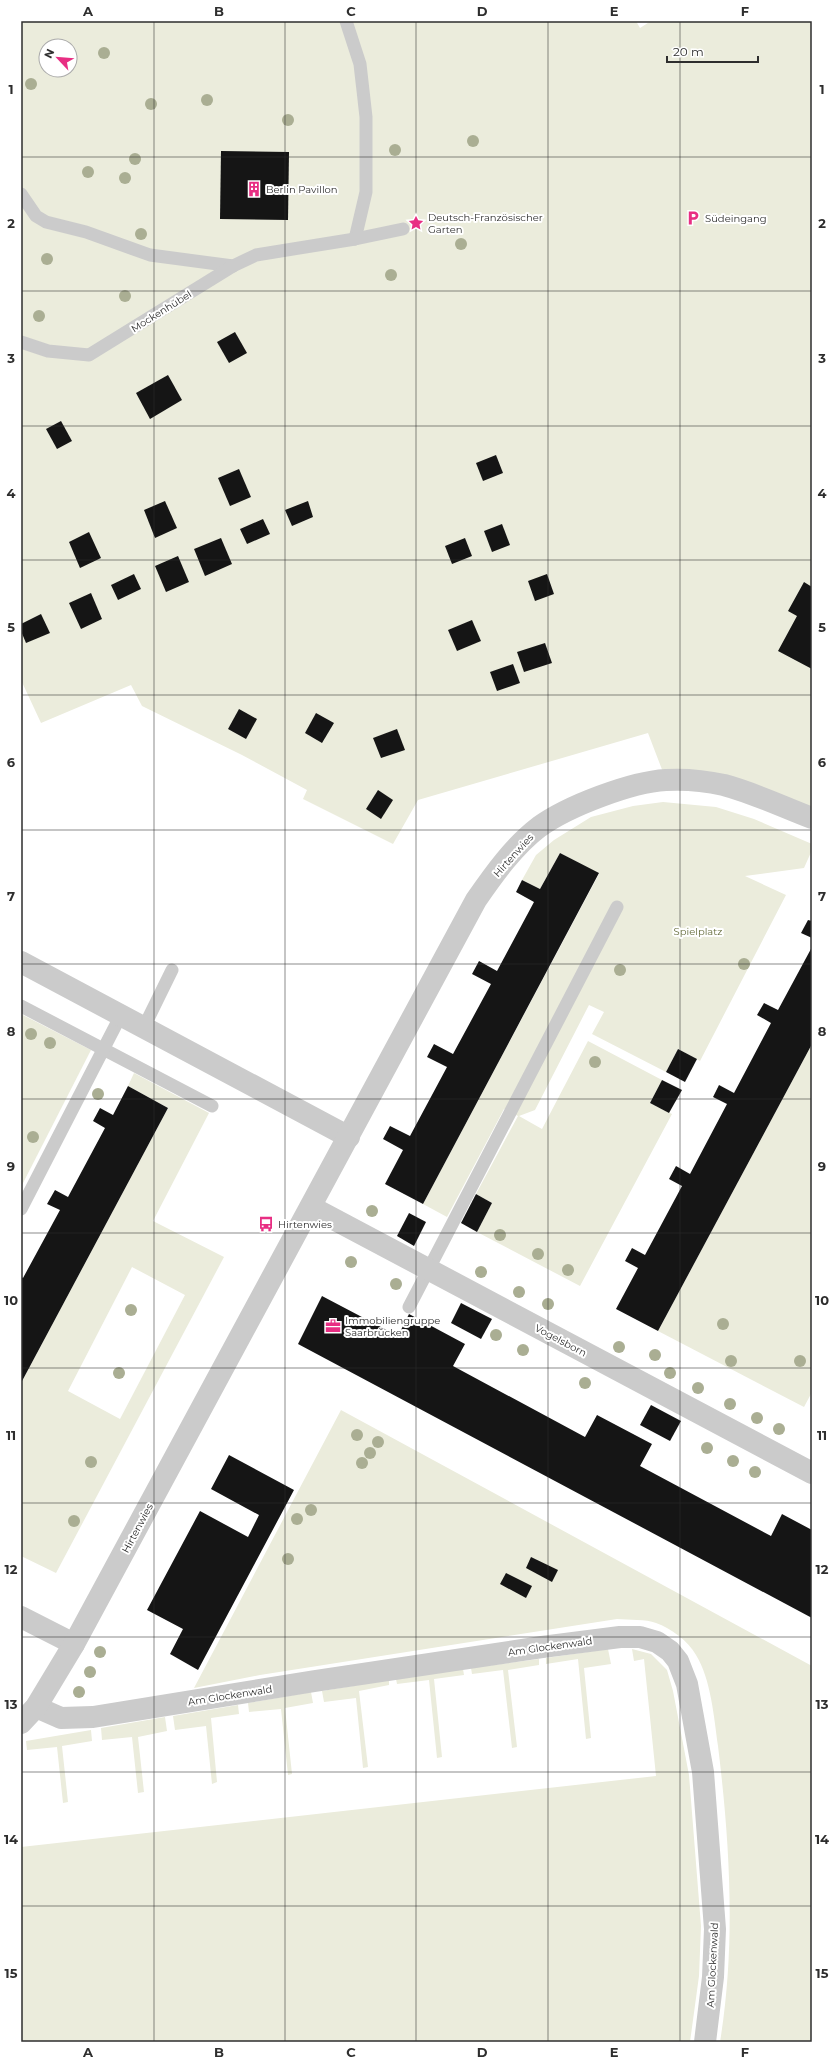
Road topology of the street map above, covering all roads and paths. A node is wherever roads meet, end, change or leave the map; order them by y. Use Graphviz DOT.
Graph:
graph roads {
  1 [pos="346,21"];
  2 [pos="21,194"];
  3 [pos="403,228"];
  4 [pos="355,239"];
  5 [pos="233,266"];
  6 [pos="21,342"];
  7 [pos="812,818"];
  8 [pos="617,907"];
  9 [pos="21,962"];
  10 [pos="172,970"];
  11 [pos="21,1006"];
  12 [pos="121,1015"];
  13 [pos="144,1027"];
  14 [pos="102,1049"];
  15 [pos="212,1106"];
  16 [pos="349,1137"];
  17 [pos="311,1207"];
  18 [pos="21,1209"];
  19 [pos="429,1269"];
  20 [pos="409,1307"];
  21 [pos="812,1473"];
  22 [pos="21,1617"];
  23 [pos="74,1644"];
  24 [pos="36,1707"];
  25 [pos="21,1723"];
  26 [pos="705,2042"];
  1 -- 4 [label="lane"];
  2 -- 5 [label="lane"];
  3 -- 4 [label="lane, Mockenhübel"];
  4 -- 5 [label="lane, Mockenhübel"];
  5 -- 6 [label="lane, Mockenhübel"];
  7 -- 16 [label="street, Hirtenwies"];
  8 -- 19 [label="lane"];
  9 -- 12 [label="street"];
  10 -- 13 [label="lane"];
  11 -- 14 [label="lane"];
  12 -- 13 [label="street"];
  12 -- 14 [label="lane"];
  13 -- 16 [label="street"];
  14 -- 15 [label="lane"];
  14 -- 18 [label="lane"];
  16 -- 17 [label="street, Hirtenwies"];
  17 -- 19 [label="street, Vogelsborn"];
  17 -- 23 [label="street, Hirtenwies"];
  19 -- 20 [label="lane"];
  19 -- 21 [label="street, Vogelsborn"];
  22 -- 23 [label="street"];
  23 -- 24 [label="street, Hirtenwies"];
  24 -- 25 [label="street, Hirtenwies"];
  24 -- 26 [label="street, Am Glockenwald"];
}
